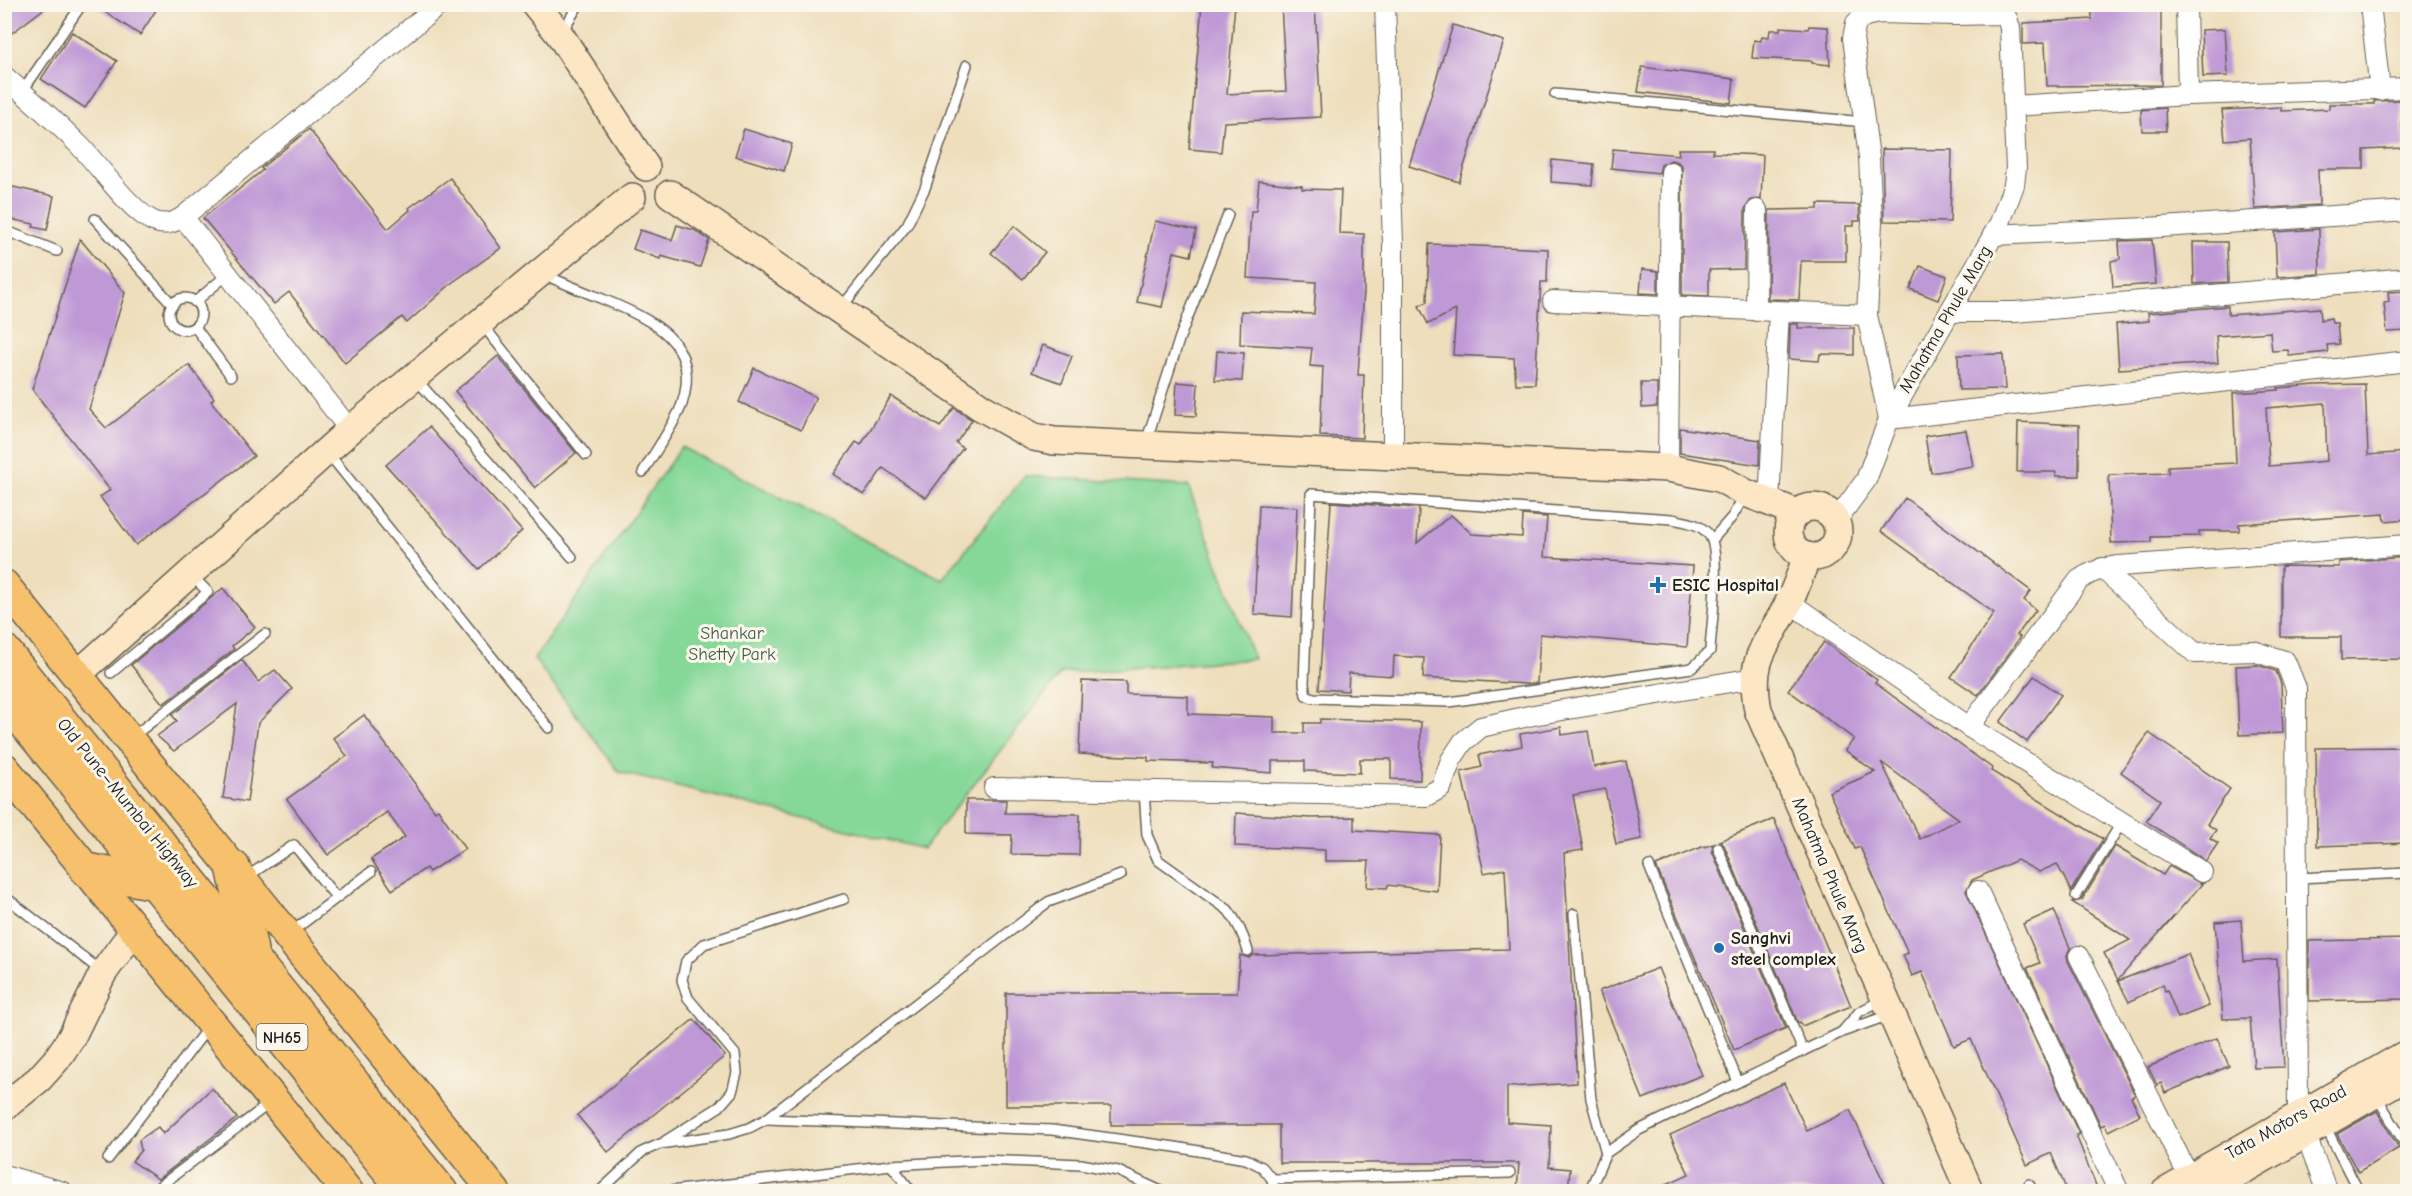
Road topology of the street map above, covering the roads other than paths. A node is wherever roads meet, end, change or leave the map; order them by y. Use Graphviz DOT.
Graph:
graph roads {
  1 [pos="440,4"];
  2 [pos="535,4"];
  3 [pos="579,4"];
  4 [pos="1385,4"];
  5 [pos="2186,4"];
  6 [pos="2370,4"];
  7 [pos="81,5"];
  8 [pos="1956,10"];
  9 [pos="560,34"];
  10 [pos="967,65"];
  11 [pos="4,76"];
  12 [pos="2408,88"];
  13 [pos="2380,90"];
  14 [pos="22,92"];
  15 [pos="1555,94"];
  16 [pos="2188,95"];
  17 [pos="2014,106"];
  18 [pos="1865,122"];
  19 [pos="646,167"];
  20 [pos="1671,172"];
  21 [pos="670,194"];
  22 [pos="632,197"];
  23 [pos="1757,210"];
  24 [pos="2408,211"];
  25 [pos="1228,215"];
  26 [pos="183,217"];
  27 [pos="95,219"];
  28 [pos="4,230"];
  29 [pos="1994,235"];
  30 [pos="57,251"];
  31 [pos="540,273"];
  32 [pos="228,274"];
  33 [pos="2408,278"];
  34 [pos="1553,301"];
  35 [pos="195,302"];
  36 [pos="173,305"];
  37 [pos="1671,307"];
  38 [pos="840,310"];
  39 [pos="1756,311"];
  40 [pos="1779,312"];
  41 [pos="1950,312"];
  42 [pos="1867,315"];
  43 [pos="481,322"];
  44 [pos="195,327"];
  45 [pos="2408,361"];
  46 [pos="231,376"];
  47 [pos="414,377"];
  48 [pos="1889,419"];
  49 [pos="350,430"];
  50 [pos="1145,445"];
  51 [pos="327,451"];
  52 [pos="586,455"];
  53 [pos="1393,455"];
  54 [pos="1668,468"];
  55 [pos="643,472"];
  56 [pos="1758,497"];
  57 [pos="1797,513"];
  58 [pos="1836,521"];
  59 [pos="1712,540"];
  60 [pos="2408,545"];
  61 [pos="1807,556"];
  62 [pos="572,557"];
  63 [pos="2102,568"];
  64 [pos="190,574"];
  65 [pos="4,585"];
  66 [pos="1789,602"];
  67 [pos="265,634"];
  68 [pos="4,651"];
  69 [pos="78,674"];
  70 [pos="111,674"];
  71 [pos="1754,678"];
  72 [pos="4,697"];
  73 [pos="1969,727"];
  74 [pos="549,728"];
  75 [pos="130,739"];
  76 [pos="4,768"];
  77 [pos="994,788"];
  78 [pos="1144,791"];
  79 [pos="2122,822"];
  80 [pos="1718,848"];
  81 [pos="1649,866"];
  82 [pos="87,870"];
  83 [pos="371,872"];
  84 [pos="2202,872"];
  85 [pos="238,873"];
  86 [pos="2408,873"];
  87 [pos="1121,874"];
  88 [pos="2298,878"];
  89 [pos="156,882"];
  90 [pos="1978,891"];
  91 [pos="4,896"];
  92 [pos="336,897"];
  93 [pos="2076,897"];
  94 [pos="844,899"];
  95 [pos="1574,914"];
  96 [pos="134,930"];
  97 [pos="288,935"];
  98 [pos="1248,951"];
  99 [pos="252,956"];
  100 [pos="2079,956"];
  101 [pos="103,973"];
  102 [pos="1887,1007"];
  103 [pos="211,1024"];
  104 [pos="1842,1032"];
  105 [pos="1803,1051"];
  106 [pos="2408,1053"];
  107 [pos="2408,1075"];
  108 [pos="1738,1082"];
  109 [pos="2371,1085"];
  110 [pos="275,1100"];
  111 [pos="4,1107"];
  112 [pos="766,1119"];
  113 [pos="2310,1119"];
  114 [pos="660,1144"];
  115 [pos="2408,1149"];
  116 [pos="1606,1153"];
  117 [pos="108,1159"];
  118 [pos="891,1165"];
  119 [pos="1510,1173"];
  120 [pos="4,1175"];
  121 [pos="1272,1179"];
  122 [pos="2197,1184"];
  123 [pos="26,1186"];
  124 [pos="2408,1188"];
  125 [pos="63,1191"];
  126 [pos="152,1191"];
  127 [pos="348,1191"];
  128 [pos="407,1191"];
  129 [pos="441,1191"];
  130 [pos="495,1191"];
  131 [pos="599,1191"];
  132 [pos="662,1191"];
  133 [pos="912,1191"];
  134 [pos="1163,1191"];
  135 [pos="1274,1191"];
  136 [pos="1592,1191"];
  137 [pos="1970,1191"];
  138 [pos="2119,1191"];
  139 [pos="2164,1191"];
  140 [pos="2327,1191"];
  141 [pos="2359,1191"];
  142 [pos="2402,1191"];
  1 -- 26 [label="street"];
  2 -- 9 [label="street"];
  3 -- 9 [label="lane"];
  4 -- 53 [label="street"];
  5 -- 16 [label="street"];
  6 -- 13 [label="street"];
  7 -- 14 [label="lane"];
  8 -- 17 [label="street, Mahatma Phule Marg"];
  8 -- 18 [label="street"];
  9 -- 19 [label="street"];
  10 -- 38 [label="lane"];
  11 -- 14 [label="street"];
  12 -- 13 [label="street"];
  13 -- 16 [label="street"];
  14 -- 26 [label="street"];
  15 -- 18 [label="lane"];
  16 -- 17 [label="street"];
  17 -- 29 [label="street, Mahatma Phule Marg"];
  18 -- 42 [label="street"];
  19 -- 21 [label="street"];
  19 -- 22 [label="street"];
  20 -- 37 [label="street"];
  21 -- 22 [label="street"];
  21 -- 38 [label="street"];
  22 -- 31 [label="street"];
  23 -- 39 [label="street"];
  24 -- 29 [label="street"];
  25 -- 50 [label="lane"];
  26 -- 32 [label="street"];
  27 -- 36 [label="lane"];
  28 -- 30 [label="lane"];
  29 -- 41 [label="street, Mahatma Phule Marg"];
  31 -- 43 [label="street"];
  31 -- 55 [label="lane"];
  32 -- 35 [label="lane"];
  32 -- 49 [label="street"];
  33 -- 41 [label="street"];
  34 -- 37 [label="street"];
  35 -- 36 [label="lane"];
  35 -- 44 [label="lane"];
  36 -- 44 [label="lane"];
  37 -- 39 [label="street"];
  37 -- 54 [label="street"];
  38 -- 50 [label="street"];
  39 -- 40 [label="street"];
  40 -- 42 [label="street"];
  40 -- 56 [label="street"];
  41 -- 48 [label="street, Mahatma Phule Marg"];
  42 -- 48 [label="street"];
  43 -- 47 [label="street"];
  43 -- 52 [label="lane"];
  44 -- 46 [label="lane"];
  45 -- 48 [label="street"];
  47 -- 49 [label="street"];
  47 -- 62 [label="lane"];
  48 -- 58 [label="street, Mahatma Phule Marg"];
  49 -- 51 [label="street"];
  50 -- 53 [label="street"];
  51 -- 64 [label="street"];
  51 -- 74 [label="lane"];
  53 -- 54 [label="street"];
  54 -- 56 [label="street"];
  56 -- 57 [label="street"];
  56 -- 59 [label="lane"];
  57 -- 58 [label="street"];
  57 -- 61 [label="street"];
  58 -- 61 [label="street"];
  59 -- 59 [label="lane"];
  60 -- 63 [label="street"];
  61 -- 66 [label="street, Mahatma Phule Marg"];
  63 -- 73 [label="street"];
  63 -- 88 [label="street"];
  64 -- 69 [label="street"];
  64 -- 70 [label="lane"];
  65 -- 69 [label="main road"];
  66 -- 71 [label="street, Mahatma Phule Marg"];
  66 -- 73 [label="street"];
  67 -- 75 [label="lane"];
  68 -- 99 [label="highway, Old Pune–Mumbai Highway / NH65"];
  69 -- 75 [label="main road"];
  71 -- 78 [label="street"];
  71 -- 102 [label="street, Mahatma Phule Marg"];
  72 -- 89 [label="highway, Old Pune–Mumbai Highway / NH65"];
  73 -- 79 [label="street"];
  75 -- 85 [label="main road"];
  76 -- 82 [label="main road"];
  77 -- 78 [label="street"];
  78 -- 98 [label="lane"];
  79 -- 84 [label="street"];
  79 -- 93 [label="lane"];
  80 -- 105 [label="lane"];
  81 -- 108 [label="lane"];
  82 -- 89 [label="highway"];
  82 -- 96 [label="main road"];
  83 -- 92 [label="lane"];
  85 -- 92 [label="lane"];
  85 -- 97 [label="main road"];
  85 -- 99 [label="highway"];
  86 -- 88 [label="lane"];
  87 -- 112 [label="lane"];
  88 -- 113 [label="street"];
  89 -- 128 [label="highway, NH65"];
  90 -- 138 [label="street"];
  91 -- 101 [label="lane"];
  92 -- 97 [label="lane"];
  94 -- 114 [label="lane"];
  95 -- 116 [label="lane"];
  96 -- 101 [label="street"];
  96 -- 103 [label="main road"];
  97 -- 130 [label="main road"];
  99 -- 129 [label="highway, NH65"];
  100 -- 122 [label="street"];
  101 -- 111 [label="street"];
  102 -- 104 [label="lane"];
  102 -- 104 [label="lane"];
  102 -- 137 [label="street, Mahatma Phule Marg"];
  103 -- 110 [label="main road"];
  103 -- 117 [label="lane"];
  104 -- 105 [label="lane"];
  105 -- 108 [label="lane"];
  106 -- 109 [label="street, Tata Motors Road"];
  107 -- 109 [label="street"];
  108 -- 116 [label="lane"];
  109 -- 113 [label="street, Tata Motors Road"];
  109 -- 115 [label="lane"];
  110 -- 126 [label="lane"];
  110 -- 127 [label="main road"];
  112 -- 114 [label="lane"];
  112 -- 121 [label="lane"];
  113 -- 122 [label="street, Tata Motors Road"];
  113 -- 140 [label="street"];
  113 -- 141 [label="lane"];
  114 -- 131 [label="lane"];
  116 -- 136 [label="lane"];
  118 -- 132 [label="lane"];
  118 -- 133 [label="lane"];
  118 -- 134 [label="lane"];
  119 -- 121 [label="lane"];
  120 -- 123 [label="street"];
  121 -- 135 [label="lane"];
  122 -- 139 [label="street, Tata Motors Road"];
  123 -- 125 [label="street"];
  124 -- 142 [label="lane"];
}
